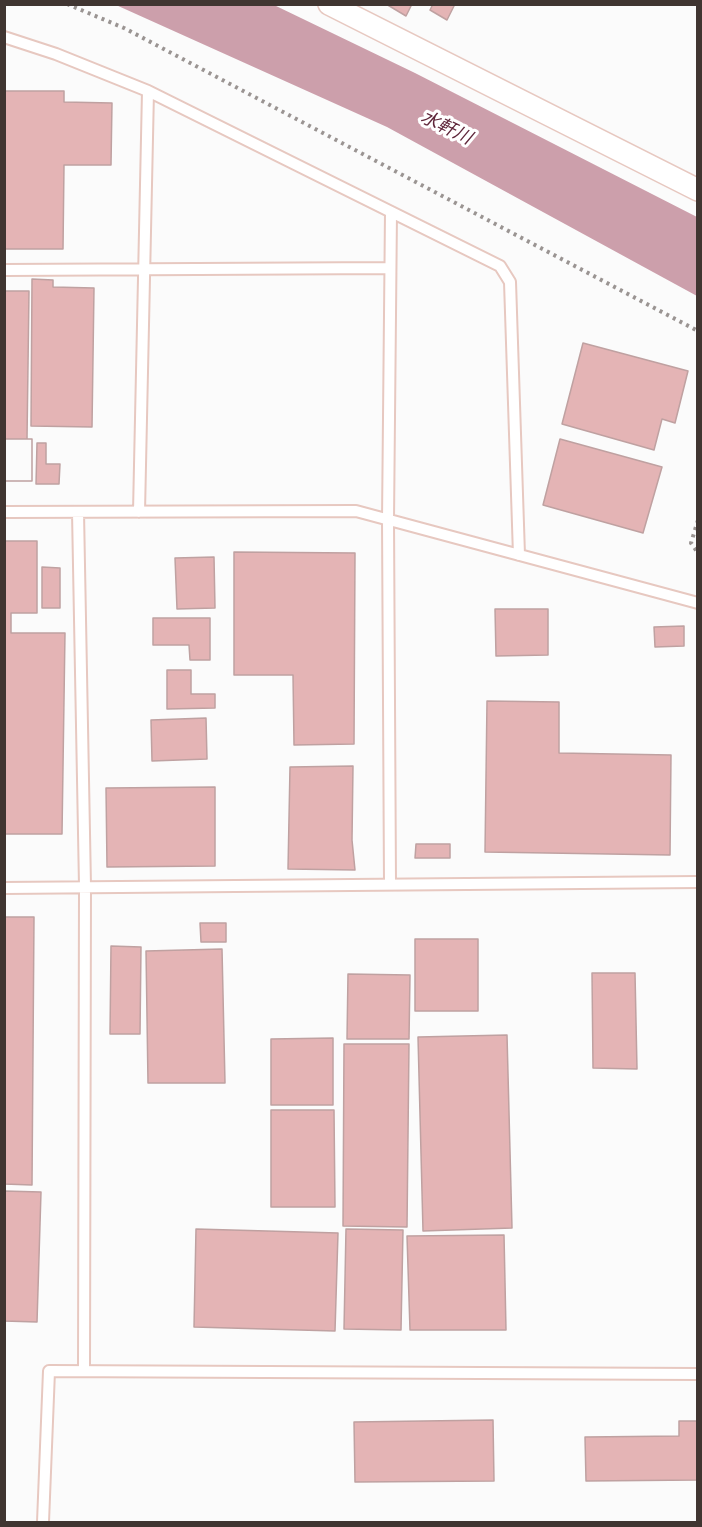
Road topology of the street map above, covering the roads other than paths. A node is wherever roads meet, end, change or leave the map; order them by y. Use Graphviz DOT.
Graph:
graph roads {
  1 [pos="329,4"];
  2 [pos="4,37"];
  3 [pos="148,91"];
  4 [pos="698,190"];
  5 [pos="391,212"];
  6 [pos="390,267"];
  7 [pos="4,270"];
  8 [pos="144,270"];
  9 [pos="4,512"];
  10 [pos="78,512"];
  11 [pos="139,512"];
  12 [pos="388,520"];
  13 [pos="519,555"];
  14 [pos="698,603"];
  15 [pos="698,882"];
  16 [pos="390,884"];
  17 [pos="85,886"];
  18 [pos="4,888"];
  19 [pos="84,1371"];
  20 [pos="698,1374"];
  21 [pos="43,1522"];
  1 -- 4 [label="street"];
  2 -- 3 [label="lane"];
  3 -- 5 [label="lane"];
  3 -- 8 [label="lane"];
  5 -- 6 [label="lane"];
  5 -- 13 [label="lane"];
  6 -- 8 [label="lane"];
  6 -- 12 [label="lane"];
  7 -- 8 [label="lane"];
  8 -- 11 [label="lane"];
  9 -- 10 [label="lane"];
  10 -- 11 [label="lane"];
  10 -- 17 [label="lane"];
  11 -- 12 [label="lane"];
  12 -- 13 [label="lane"];
  12 -- 16 [label="lane"];
  13 -- 14 [label="lane"];
  15 -- 16 [label="lane"];
  16 -- 17 [label="lane"];
  17 -- 18 [label="lane"];
  17 -- 19 [label="lane"];
  19 -- 20 [label="lane"];
  19 -- 21 [label="lane"];
}
